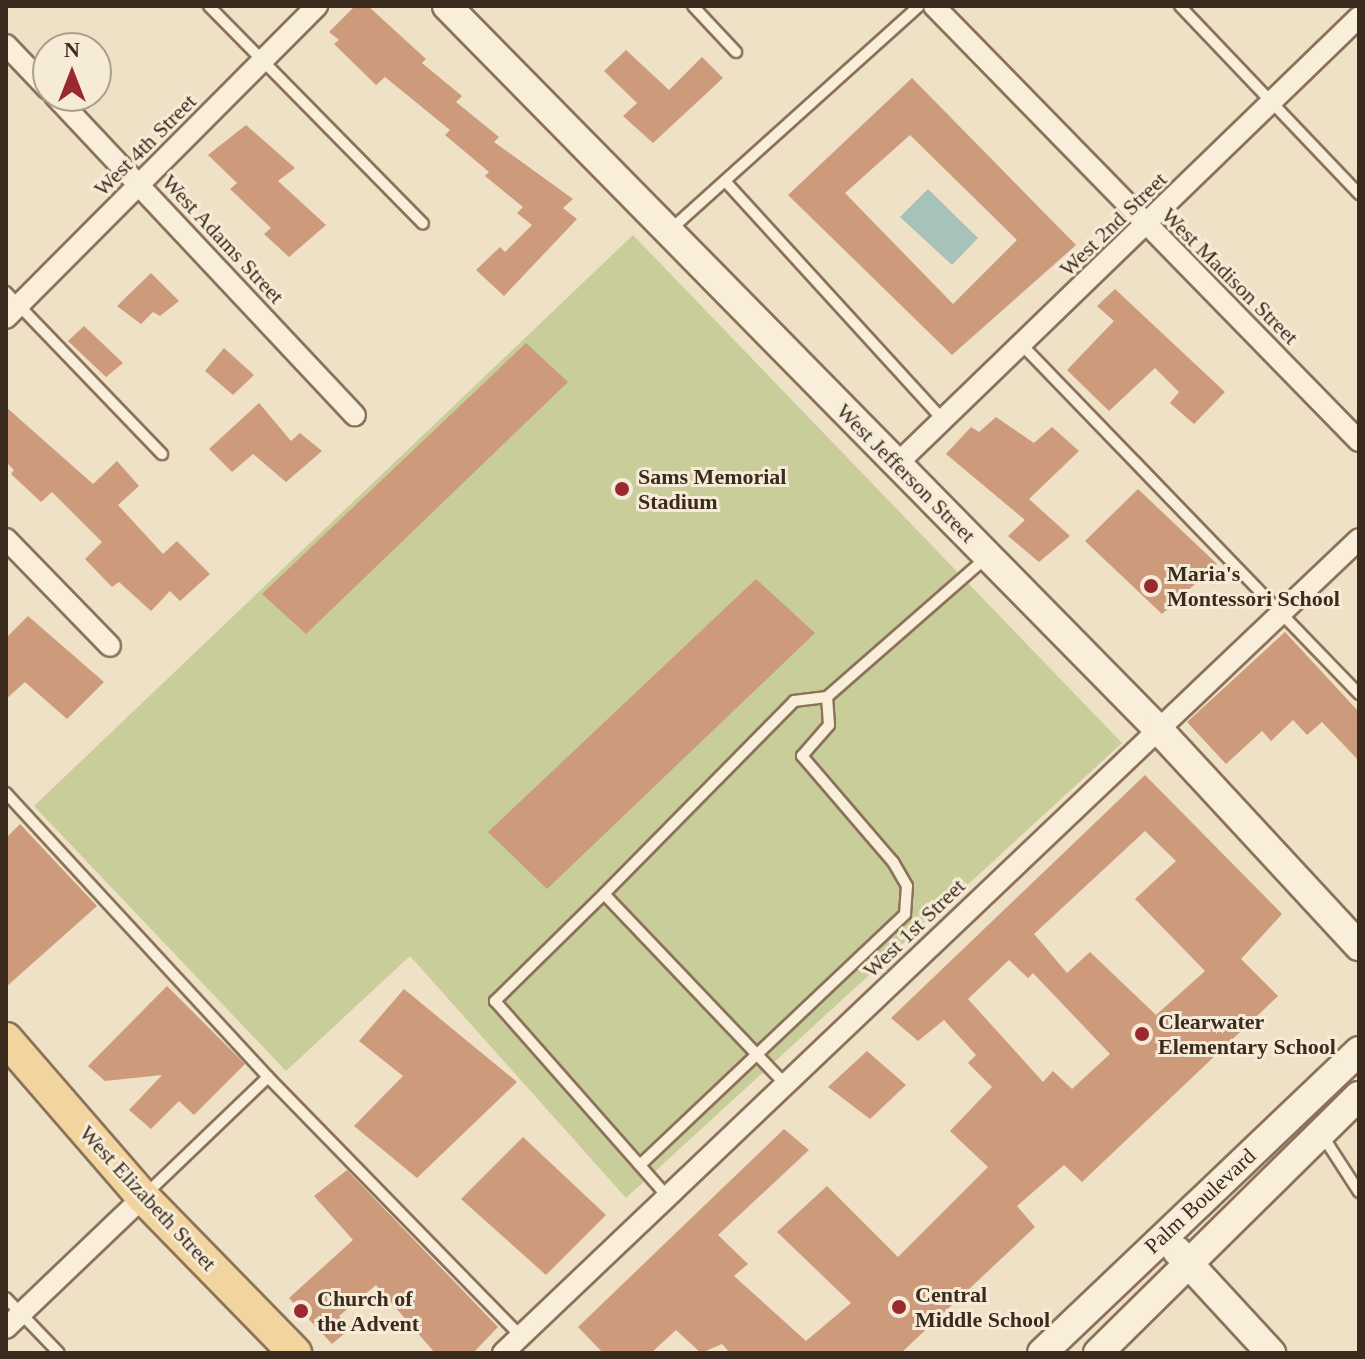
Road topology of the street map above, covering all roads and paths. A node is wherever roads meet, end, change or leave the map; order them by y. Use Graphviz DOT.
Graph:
graph roads {
  1 [pos="209,6"];
  2 [pos="317,6"];
  3 [pos="447,6"];
  4 [pos="693,6"];
  5 [pos="919,6"];
  6 [pos="934,6"];
  7 [pos="1180,6"];
  8 [pos="1359,17"];
  9 [pos="6,45"];
  10 [pos="736,52"];
  11 [pos="262,62"];
  12 [pos="32,72"];
  13 [pos="1273,102"];
  14 [pos="70,112"];
  15 [pos="725,181"];
  16 [pos="139,185"];
  17 [pos="1359,194"];
  18 [pos="423,224"];
  19 [pos="1146,226"];
  20 [pos="668,233"];
  21 [pos="10,305"];
  22 [pos="1022,345"];
  23 [pos="355,415"];
  24 [pos="943,420"];
  25 [pos="1359,441"];
  26 [pos="162,454"];
  27 [pos="897,464"];
  28 [pos="6,539"];
  29 [pos="1359,539"];
  30 [pos="988,556"];
  31 [pos="1280,613"];
  32 [pos="110,646"];
  33 [pos="1359,694"];
  34 [pos="827,697"];
  35 [pos="1158,729"];
  36 [pos="6,793"];
  37 [pos="604,894"];
  38 [pos="1359,946"];
  39 [pos="6,1039"];
  40 [pos="1359,1051"];
  41 [pos="754,1053"];
  42 [pos="268,1077"];
  43 [pos="785,1084"];
  44 [pos="1359,1096"];
  45 [pos="1321,1134"];
  46 [pos="640,1165"];
  47 [pos="1359,1192"];
  48 [pos="667,1196"];
  49 [pos="143,1197"];
  50 [pos="1164,1235"];
  51 [pos="1188,1265"];
  52 [pos="6,1298"];
  53 [pos="13,1321"];
  54 [pos="521,1336"];
  55 [pos="59,1353"];
  56 [pos="295,1353"];
  57 [pos="503,1353"];
  58 [pos="1042,1353"];
  59 [pos="1098,1353"];
  60 [pos="1271,1353"];
  1 -- 11 [label="lane"];
  2 -- 11 [label="street, West 4th Street"];
  3 -- 20 [label="street, West Jefferson Street"];
  4 -- 10 [label="lane"];
  5 -- 15 [label="lane"];
  6 -- 19 [label="street, West Madison Street"];
  7 -- 13 [label="lane"];
  8 -- 13 [label="street, West 2nd Street"];
  9 -- 12 [label="street"];
  11 -- 16 [label="street, West 4th Street"];
  11 -- 18 [label="lane"];
  13 -- 17 [label="lane"];
  13 -- 19 [label="street, West 2nd Street"];
  14 -- 16 [label="street, West Adams Street"];
  15 -- 20 [label="lane"];
  15 -- 24 [label="lane"];
  16 -- 21 [label="street, West 4th Street"];
  16 -- 23 [label="street, West Adams Street"];
  19 -- 22 [label="street, West 2nd Street"];
  19 -- 25 [label="street, West Madison Street"];
  20 -- 27 [label="street, West Jefferson Street"];
  21 -- 26 [label="lane"];
  22 -- 24 [label="street, West 2nd Street"];
  22 -- 31 [label="lane"];
  24 -- 27 [label="street, West 2nd Street"];
  27 -- 30 [label="street, West Jefferson Street"];
  28 -- 32 [label="street"];
  29 -- 31 [label="street, West 1st Street"];
  30 -- 34 [label="lane"];
  30 -- 35 [label="street, West Jefferson Street"];
  31 -- 33 [label="lane"];
  31 -- 35 [label="street, West 1st Street"];
  34 -- 37 [label="lane"];
  34 -- 41 [label="lane"];
  35 -- 38 [label="street, West Jefferson Street"];
  35 -- 43 [label="street, West 1st Street"];
  36 -- 42 [label="lane"];
  37 -- 41 [label="lane"];
  37 -- 46 [label="lane"];
  39 -- 49 [label="main road, West Elizabeth Street"];
  40 -- 50 [label="street, Palm Boulevard"];
  41 -- 43 [label="lane"];
  41 -- 46 [label="lane"];
  42 -- 49 [label="lane"];
  42 -- 54 [label="lane"];
  43 -- 48 [label="street, West 1st Street"];
  44 -- 45 [label="street, Palm Boulevard"];
  45 -- 47 [label="lane"];
  45 -- 51 [label="street, Palm Boulevard"];
  46 -- 48 [label="lane"];
  48 -- 54 [label="street, West 1st Street"];
  49 -- 53 [label="street"];
  49 -- 56 [label="main road, West Elizabeth Street"];
  50 -- 51 [label="street"];
  50 -- 58 [label="street, Palm Boulevard"];
  51 -- 59 [label="street, Palm Boulevard"];
  51 -- 60 [label="street"];
  52 -- 53 [label="lane"];
  53 -- 55 [label="lane"];
  54 -- 57 [label="street, West 1st Street"];
}
